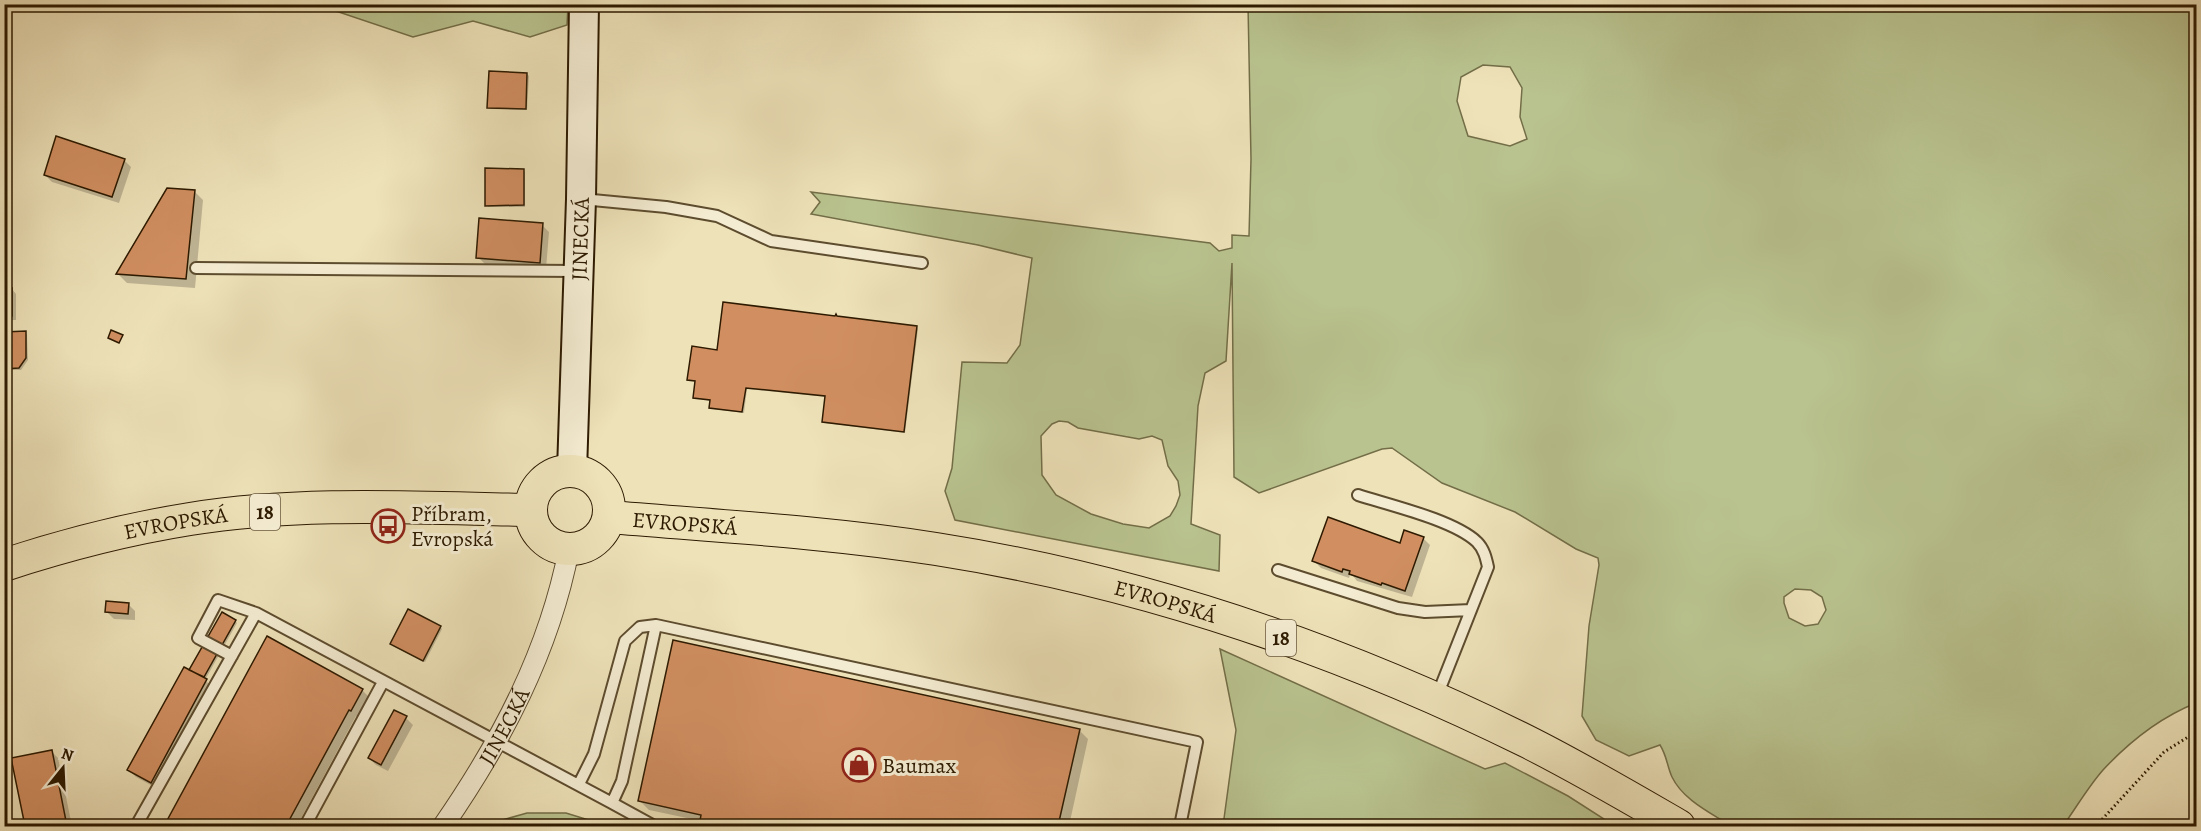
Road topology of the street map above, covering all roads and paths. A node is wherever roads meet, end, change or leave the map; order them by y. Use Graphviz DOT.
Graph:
graph roads {
  1 [pos="584,4"];
  2 [pos="581,199"];
  3 [pos="922,263"];
  4 [pos="196,268"];
  5 [pos="580,271"];
  6 [pos="572,471"];
  7 [pos="1358,495"];
  8 [pos="531,510"];
  9 [pos="609,517"];
  10 [pos="568,549"];
  11 [pos="4,565"];
  12 [pos="1278,570"];
  13 [pos="1472,610"];
  14 [pos="256,613"];
  15 [pos="656,625"];
  16 [pos="232,656"];
  17 [pos="383,682"];
  18 [pos="1436,699"];
  19 [pos="2196,732"];
  20 [pos="497,741"];
  21 [pos="579,784"];
  22 [pos="612,803"];
  23 [pos="136,826"];
  24 [pos="305,826"];
  25 [pos="442,826"];
  26 [pos="654,826"];
  27 [pos="1180,826"];
  28 [pos="1679,826"];
  29 [pos="2096,826"];
  1 -- 2 [label="main road, JINECKÁ"];
  2 -- 3 [label="lane"];
  2 -- 5 [label="main road, JINECKÁ"];
  4 -- 5 [label="lane"];
  5 -- 6 [label="main road, JINECKÁ"];
  6 -- 8 [label="main road"];
  6 -- 9 [label="main road, EVROPSKÁ"];
  7 -- 13 [label="lane"];
  8 -- 10 [label="main road"];
  8 -- 11 [label="main road, EVROPSKÁ / 18"];
  9 -- 10 [label="main road, EVROPSKÁ"];
  9 -- 18 [label="main road, EVROPSKÁ / 18"];
  10 -- 20 [label="street, JINECKÁ"];
  12 -- 13 [label="lane"];
  13 -- 18 [label="lane"];
  14 -- 16 [label="lane"];
  14 -- 16 [label="lane"];
  14 -- 17 [label="lane"];
  15 -- 21 [label="lane"];
  15 -- 22 [label="lane"];
  15 -- 27 [label="lane"];
  16 -- 23 [label="lane"];
  17 -- 20 [label="lane"];
  17 -- 24 [label="lane"];
  18 -- 28 [label="main road, EVROPSKÁ / 18"];
  19 -- 29 [label="path"];
  20 -- 21 [label="lane"];
  20 -- 25 [label="street, JINECKÁ"];
  21 -- 22 [label="lane"];
  22 -- 26 [label="lane"];
}
